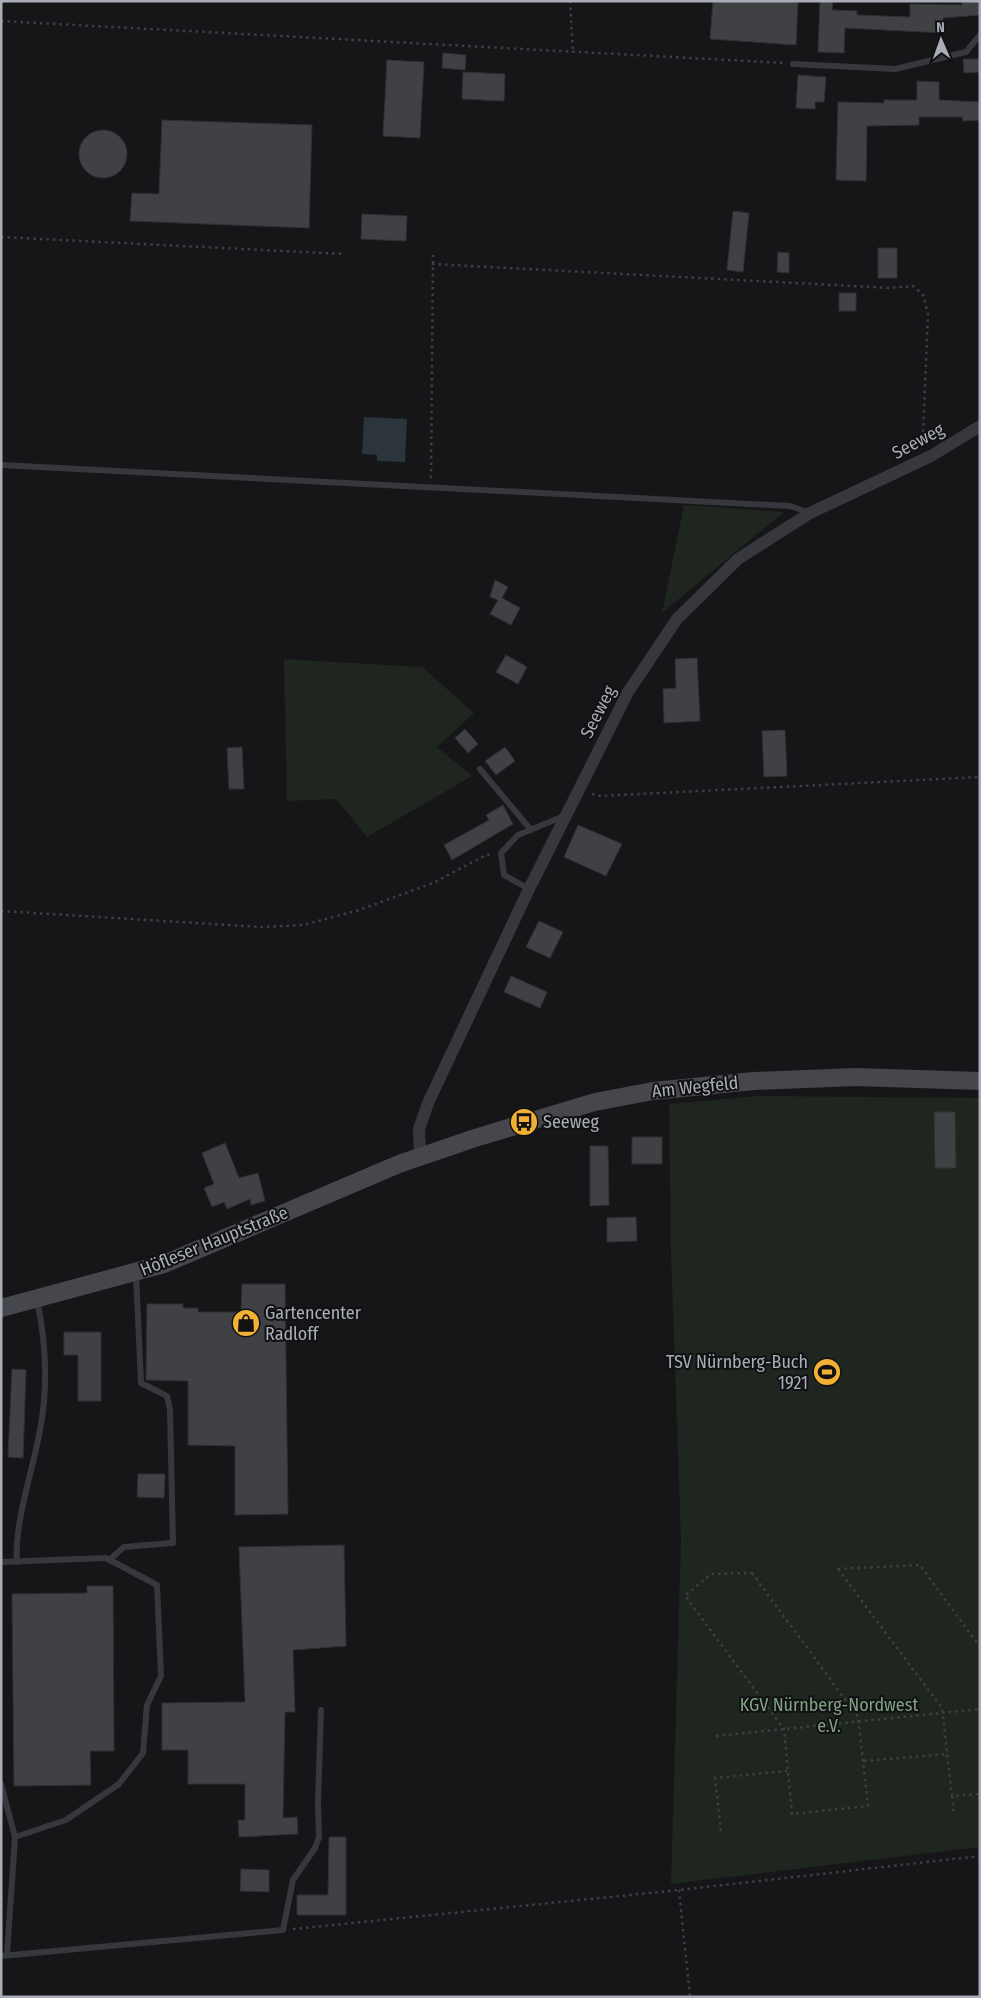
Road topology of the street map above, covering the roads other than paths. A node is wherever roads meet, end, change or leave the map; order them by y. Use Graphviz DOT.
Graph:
graph roads {
  1 [pos="980,35"];
  2 [pos="793,64"];
  3 [pos="980,426"];
  4 [pos="1,465"];
  5 [pos="810,514"];
  6 [pos="480,769"];
  7 [pos="565,816"];
  8 [pos="531,830"];
  9 [pos="529,889"];
  10 [pos="980,1081"];
  11 [pos="420,1156"];
  12 [pos="136,1272"];
  13 [pos="37,1299"];
  14 [pos="1,1308"];
  15 [pos="109,1560"];
  16 [pos="1,1562"];
  17 [pos="18,1562"];
  18 [pos="321,1710"];
  19 [pos="1,1784"];
  20 [pos="15,1837"];
  21 [pos="4,1956"];
  1 -- 2 [label="lane"];
  3 -- 5 [label="street, Seeweg"];
  4 -- 5 [label="lane"];
  5 -- 7 [label="street, Seeweg"];
  6 -- 8 [label="lane"];
  7 -- 8 [label="lane"];
  7 -- 9 [label="street, Seeweg"];
  8 -- 9 [label="lane"];
  9 -- 11 [label="street, Seeweg"];
  10 -- 11 [label="street, Am Wegfeld"];
  11 -- 12 [label="street, Höfleser Hauptstraße"];
  12 -- 13 [label="street, Höfleser Hauptstraße"];
  12 -- 15 [label="lane"];
  13 -- 14 [label="street, Höfleser Hauptstraße"];
  13 -- 17 [label="lane"];
  15 -- 17 [label="lane"];
  15 -- 20 [label="lane"];
  16 -- 17 [label="lane"];
  18 -- 21 [label="lane"];
  19 -- 20 [label="lane"];
  20 -- 21 [label="lane"];
}
